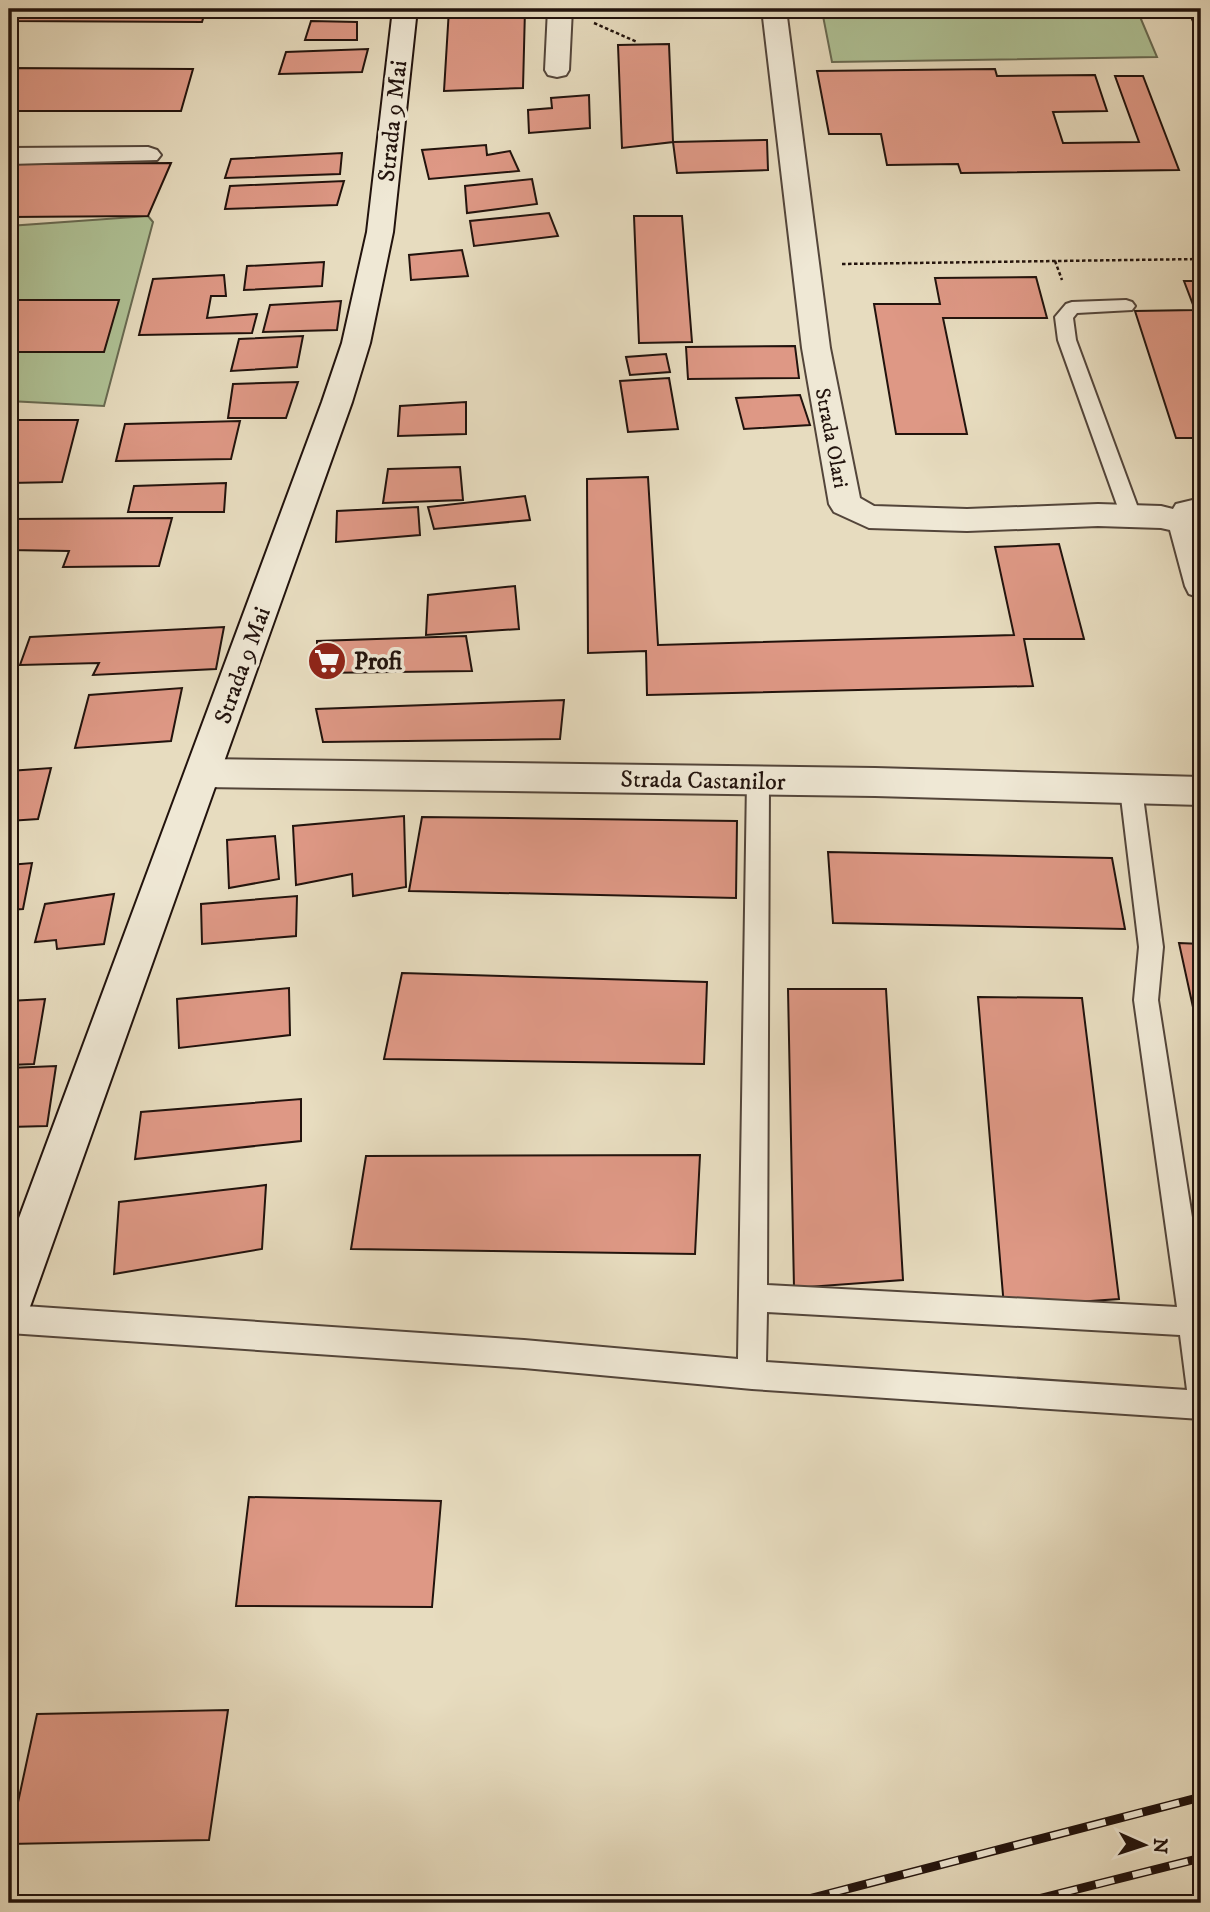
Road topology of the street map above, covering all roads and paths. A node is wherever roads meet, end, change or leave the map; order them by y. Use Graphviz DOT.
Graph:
graph roads {
  1 [pos="405,9"];
  2 [pos="560,9"];
  3 [pos="774,9"];
  4 [pos="557,70"];
  5 [pos="148,155"];
  6 [pos="9,156"];
  7 [pos="1201,259"];
  8 [pos="806,264"];
  9 [pos="1126,306"];
  10 [pos="1193,515"];
  11 [pos="1131,516"];
  12 [pos="1201,586"];
  13 [pos="204,773"];
  14 [pos="758,781"];
  15 [pos="1131,789"];
  16 [pos="1201,791"];
  17 [pos="1194,1276"];
  18 [pos="753,1298"];
  19 [pos="9,1304"];
  20 [pos="9,1319"];
  21 [pos="1192,1322"];
  22 [pos="752,1375"];
  23 [pos="1201,1388"];
  24 [pos="1201,1405"];
  1 -- 13 [label="street, Strada 9 Mai"];
  2 -- 4 [label="street"];
  3 -- 8 [label="street, Strada Olari"];
  5 -- 6 [label="street"];
  7 -- 8 [label="path"];
  8 -- 11 [label="street, Strada Olari"];
  9 -- 11 [label="lane"];
  10 -- 11 [label="street, Strada Olari"];
  10 -- 12 [label="street, Strada Olari"];
  13 -- 14 [label="street, Strada Castanilor"];
  13 -- 19 [label="street, Strada 9 Mai"];
  14 -- 15 [label="street, Strada Castanilor"];
  14 -- 18 [label="lane"];
  15 -- 16 [label="street, Strada Castanilor"];
  15 -- 17 [label="lane"];
  17 -- 21 [label="lane"];
  18 -- 21 [label="lane"];
  18 -- 22 [label="lane"];
  20 -- 22 [label="lane"];
  21 -- 23 [label="lane"];
  22 -- 24 [label="lane"];
}
